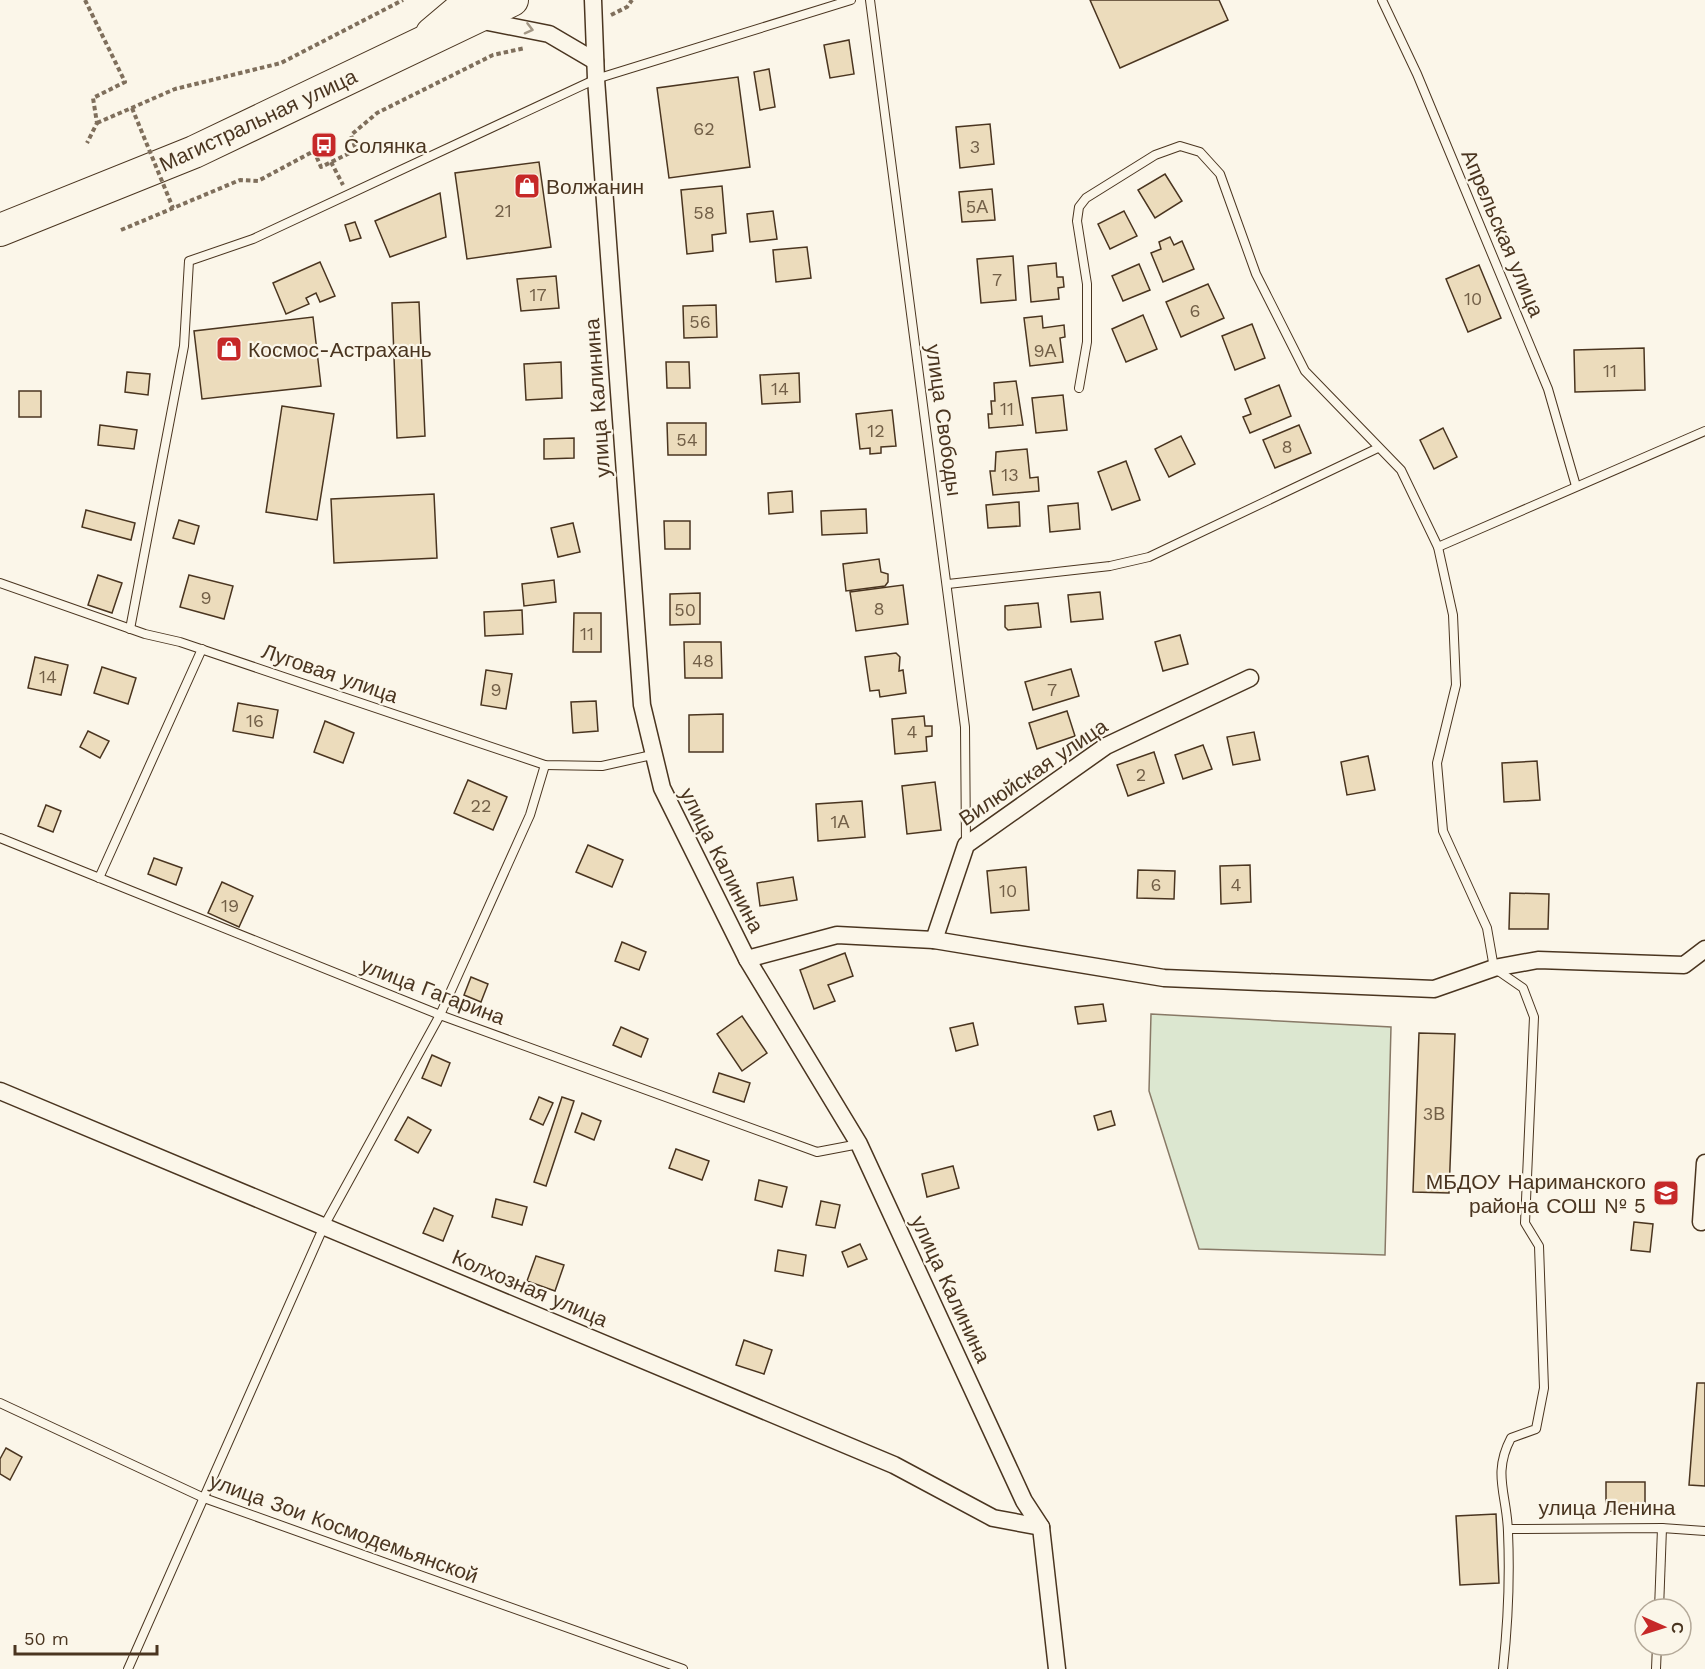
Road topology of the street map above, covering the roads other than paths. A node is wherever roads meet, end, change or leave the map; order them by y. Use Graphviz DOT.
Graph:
graph roads {
  1 [pos="512,0"];
  2 [pos="593,0"];
  3 [pos="851,0"];
  4 [pos="870,0"];
  5 [pos="1382,0"];
  6 [pos="470,10"];
  7 [pos="595,61"];
  8 [pos="596,79"];
  9 [pos="0,230"];
  10 [pos="1079,388"];
  11 [pos="1705,431"];
  12 [pos="1378,448"];
  13 [pos="1576,486"];
  14 [pos="1438,547"];
  15 [pos="0,583"];
  16 [pos="948,584"];
  17 [pos="130,629"];
  18 [pos="202,649"];
  19 [pos="1250,678"];
  20 [pos="652,755"];
  21 [pos="545,765"];
  22 [pos="0,838"];
  23 [pos="966,845"];
  24 [pos="99,878"];
  25 [pos="934,940"];
  26 [pos="1705,949"];
  27 [pos="747,959"];
  28 [pos="1494,968"];
  29 [pos="440,1015"];
  30 [pos="0,1091"];
  31 [pos="859,1144"];
  32 [pos="1705,1163"];
  33 [pos="1701,1222"];
  34 [pos="324,1226"];
  35 [pos="0,1403"];
  36 [pos="204,1498"];
  37 [pos="1041,1527"];
  38 [pos="1662,1528"];
  39 [pos="1508,1529"];
  40 [pos="1705,1531"];
  41 [pos="1659,1597"];
  42 [pos="670,1667"];
  43 [pos="128,1669"];
  44 [pos="683,1669"];
  45 [pos="1057,1669"];
  46 [pos="1503,1669"];
  1 -- 6 [label="highway, Магистральная улица"];
  2 -- 7 [label="street, улица Калинина"];
  3 -- 8 [label="lane"];
  4 -- 16 [label="lane, улица Свободы"];
  5 -- 13 [label="lane, Апрельская улица"];
  6 -- 7 [label="street, one-way"];
  6 -- 9 [label="highway, Магистральная улица"];
  7 -- 8 [label="street, улица Калинина"];
  8 -- 17 [label="lane"];
  8 -- 20 [label="street, улица Калинина"];
  10 -- 12 [label="lane"];
  11 -- 13 [label="lane"];
  12 -- 14 [label="lane"];
  12 -- 16 [label="lane"];
  13 -- 14 [label="lane"];
  14 -- 28 [label="lane"];
  15 -- 17 [label="lane, Луговая улица"];
  16 -- 23 [label="lane, улица Свободы"];
  17 -- 18 [label="lane, Луговая улица"];
  18 -- 21 [label="lane, Луговая улица"];
  18 -- 24 [label="lane"];
  19 -- 23 [label="street, Вилюйская улица"];
  20 -- 21 [label="lane, Луговая улица"];
  20 -- 27 [label="street, улица Калинина"];
  21 -- 29 [label="lane"];
  22 -- 24 [label="lane, улица Гагарина"];
  23 -- 25 [label="street, Вилюйская улица"];
  24 -- 29 [label="lane, улица Гагарина"];
  25 -- 27 [label="street"];
  25 -- 28 [label="street"];
  26 -- 28 [label="street"];
  27 -- 31 [label="street, улица Калинина"];
  28 -- 39 [label="lane"];
  29 -- 31 [label="lane, улица Гагарина"];
  29 -- 34 [label="lane"];
  30 -- 34 [label="street, Колхозная улица"];
  31 -- 37 [label="street, улица Калинина"];
  32 -- 33 [label="street"];
  34 -- 36 [label="lane"];
  34 -- 37 [label="street, Колхозная улица"];
  35 -- 36 [label="lane, улица Зои Космодемьянской"];
  36 -- 42 [label="lane, улица Зои Космодемьянской"];
  36 -- 43 [label="lane"];
  37 -- 45 [label="street, улица Калинина"];
  38 -- 39 [label="lane, улица Ленина"];
  38 -- 40 [label="lane, улица Ленина"];
  38 -- 41 [label="lane"];
  39 -- 46 [label="lane"];
  42 -- 44 [label="lane, улица Зои Космодемьянской"];
}
